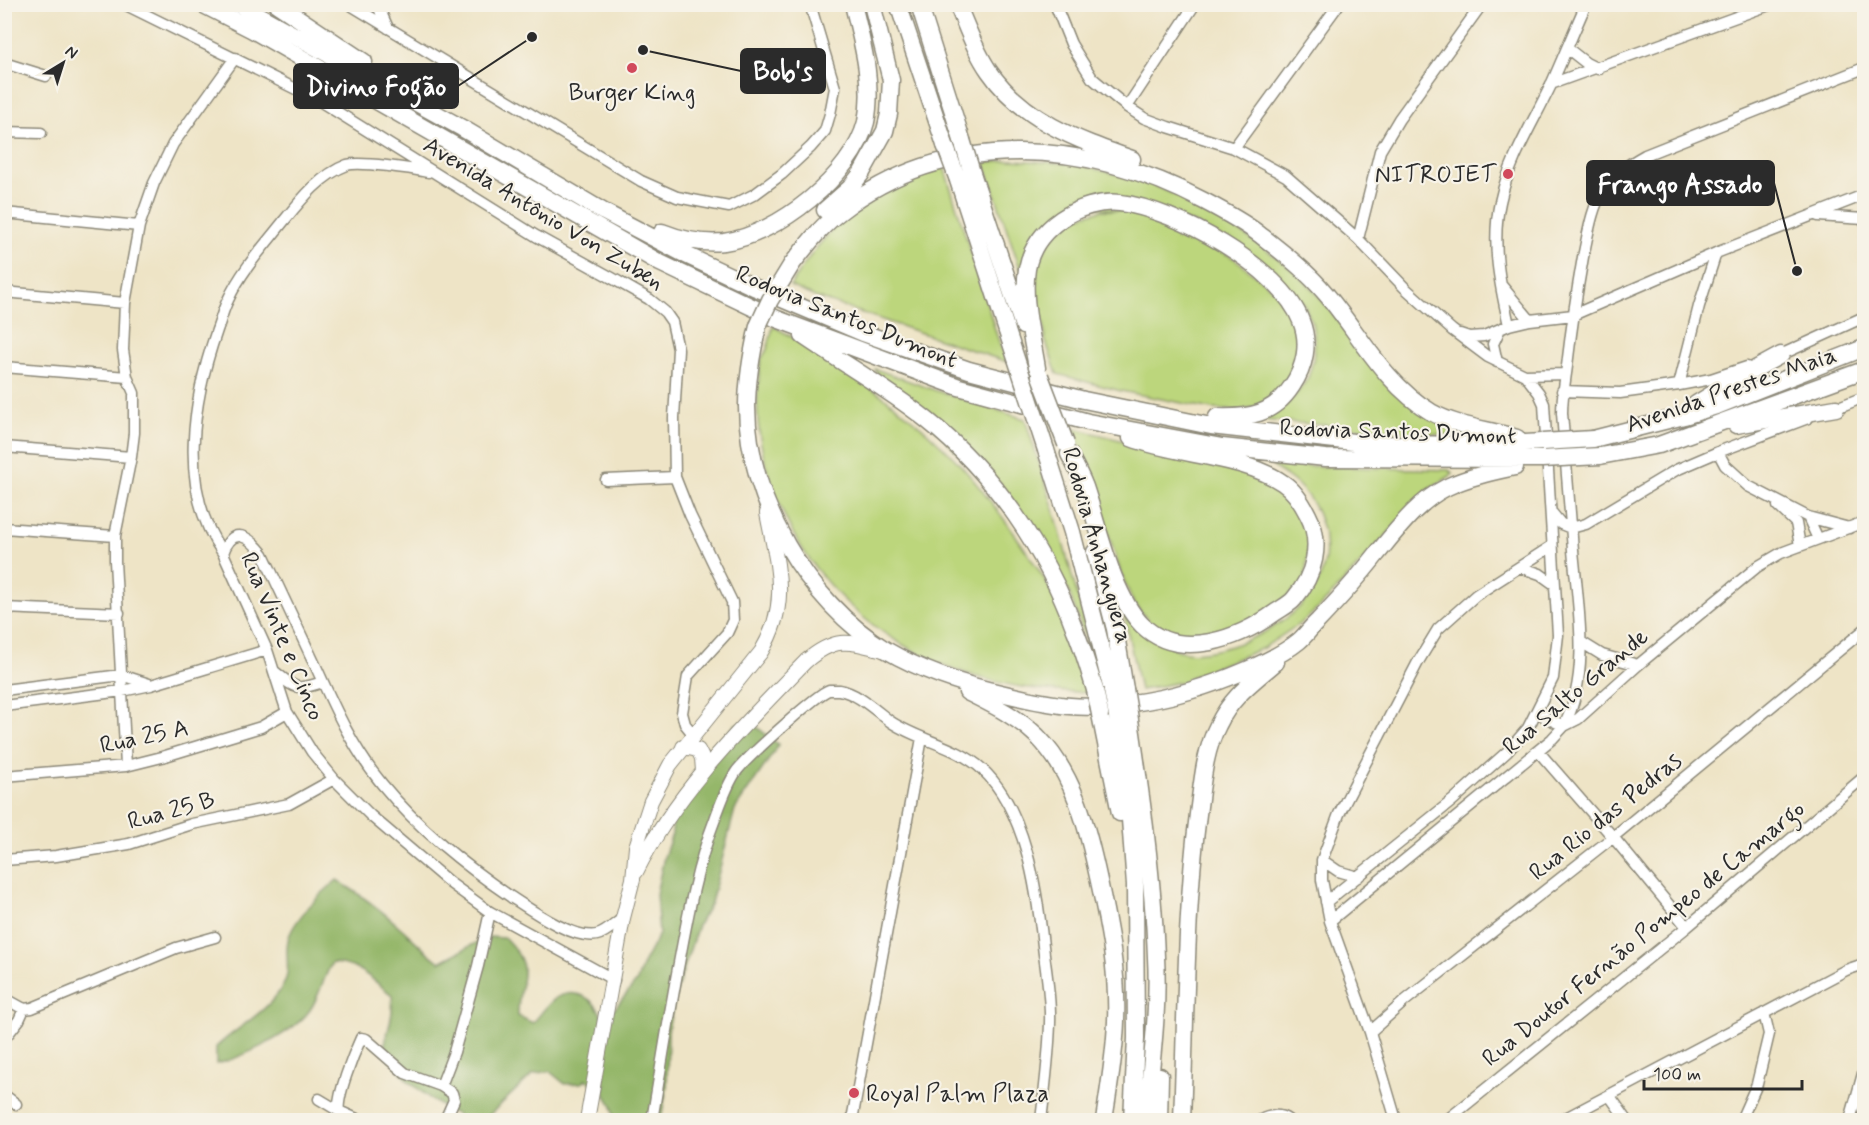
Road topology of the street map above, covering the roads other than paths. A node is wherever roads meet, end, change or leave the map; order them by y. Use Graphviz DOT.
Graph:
graph roads {
  1 [pos="124,4"];
  2 [pos="202,4"];
  3 [pos="238,4"];
  4 [pos="277,4"];
  5 [pos="349,4"];
  6 [pos="377,4"];
  7 [pos="810,4"];
  8 [pos="853,4"];
  9 [pos="872,4"];
  10 [pos="898,4"];
  11 [pos="919,4"];
  12 [pos="957,4"];
  13 [pos="1054,4"];
  14 [pos="1195,4"];
  15 [pos="1339,4"];
  16 [pos="1482,4"];
  17 [pos="1586,4"];
  18 [pos="1772,4"];
  19 [pos="388,29"];
  20 [pos="1567,48"];
  21 [pos="235,58"];
  22 [pos="4,63"];
  23 [pos="1864,68"];
  24 [pos="1598,69"];
  25 [pos="46,76"];
  26 [pos="1551,84"];
  27 [pos="1127,107"];
  28 [pos="462,128"];
  29 [pos="4,132"];
  30 [pos="41,133"];
  31 [pos="1234,148"];
  32 [pos="437,174"];
  33 [pos="966,178"];
  34 [pos="1864,195"];
  35 [pos="604,212"];
  36 [pos="4,213"];
  37 [pos="1815,216"];
  38 [pos="1864,219"];
  39 [pos="139,226"];
  40 [pos="1358,239"];
  41 [pos="1716,253"];
  42 [pos="787,265"];
  43 [pos="1311,276"];
  44 [pos="1499,282"];
  45 [pos="4,292"];
  46 [pos="125,303"];
  47 [pos="1573,315"];
  48 [pos="1556,317"];
  49 [pos="1864,317"];
  50 [pos="777,319"];
  51 [pos="1530,320"];
  52 [pos="1504,327"];
  53 [pos="1452,330"];
  54 [pos="1571,331"];
  55 [pos="1864,348"];
  56 [pos="1781,356"];
  57 [pos="1497,362"];
  58 [pos="4,367"];
  59 [pos="1864,370"];
  60 [pos="1039,372"];
  61 [pos="1566,374"];
  62 [pos="1525,375"];
  63 [pos="127,377"];
  64 [pos="1679,385"];
  65 [pos="1562,391"];
  66 [pos="1864,397"];
  67 [pos="1544,404"];
  68 [pos="1111,405"];
  69 [pos="1836,408"];
  70 [pos="1088,422"];
  71 [pos="1649,424"];
  72 [pos="1659,445"];
  73 [pos="4,447"];
  74 [pos="1068,449"];
  75 [pos="1536,451"];
  76 [pos="1718,452"];
  77 [pos="131,457"];
  78 [pos="675,477"];
  79 [pos="606,480"];
  80 [pos="763,493"];
  81 [pos="1772,500"];
  82 [pos="1552,513"];
  83 [pos="1808,517"];
  84 [pos="1864,522"];
  85 [pos="4,528"];
  86 [pos="1571,528"];
  87 [pos="1849,528"];
  88 [pos="116,536"];
  89 [pos="1818,539"];
  90 [pos="1552,546"];
  91 [pos="1800,546"];
  92 [pos="223,553"];
  93 [pos="1520,567"];
  94 [pos="1554,584"];
  95 [pos="4,608"];
  96 [pos="119,613"];
  97 [pos="1864,630"];
  98 [pos="1298,641"];
  99 [pos="1581,642"];
  100 [pos="267,650"];
  101 [pos="888,651"];
  102 [pos="1638,665"];
  103 [pos="928,670"];
  104 [pos="274,671"];
  105 [pos="121,675"];
  106 [pos="323,682"];
  107 [pos="151,685"];
  108 [pos="1111,689"];
  109 [pos="4,690"];
  110 [pos="122,691"];
  111 [pos="4,706"];
  112 [pos="1538,709"];
  113 [pos="286,712"];
  114 [pos="1115,714"];
  115 [pos="1564,726"];
  116 [pos="693,734"];
  117 [pos="922,738"];
  118 [pos="683,747"];
  119 [pos="1538,750"];
  120 [pos="126,766"];
  121 [pos="703,771"];
  122 [pos="4,776"];
  123 [pos="1864,777"];
  124 [pos="334,779"];
  125 [pos="1613,837"];
  126 [pos="8,859"];
  127 [pos="1322,860"];
  128 [pos="1358,877"];
  129 [pos="633,879"];
  130 [pos="1326,902"];
  131 [pos="490,912"];
  132 [pos="623,918"];
  133 [pos="1330,921"];
  134 [pos="1687,927"];
  135 [pos="215,937"];
  136 [pos="1864,964"];
  137 [pos="1846,970"];
  138 [pos="1864,970"];
  139 [pos="614,980"];
  140 [pos="4,998"];
  141 [pos="24,1009"];
  142 [pos="1156,1009"];
  143 [pos="1764,1013"];
  144 [pos="1370,1032"];
  145 [pos="4,1039"];
  146 [pos="1864,1070"];
  147 [pos="441,1086"];
  148 [pos="4,1095"];
  149 [pos="1609,1095"];
  150 [pos="319,1099"];
  151 [pos="16,1104"];
  152 [pos="341,1116"];
  153 [pos="359,1120"];
  154 [pos="445,1120"];
  155 [pos="587,1120"];
  156 [pos="652,1120"];
  157 [pos="852,1120"];
  158 [pos="1041,1120"];
  159 [pos="1104,1120"];
  160 [pos="1132,1120"];
  161 [pos="1146,1120"];
  162 [pos="1159,1120"];
  163 [pos="1182,1120"];
  164 [pos="1261,1120"];
  165 [pos="1288,1120"];
  166 [pos="1396,1120"];
  167 [pos="1447,1120"];
  168 [pos="1563,1120"];
  169 [pos="1627,1120"];
  170 [pos="1741,1120"];
  171 [pos="1850,1120"];
  1 -- 21 [label="street, Avenida Antônio Von Zuben"];
  2 -- 50 [label="highway, Rodovia Santos Dumont"];
  3 -- 28 [label="highway, Rodovia Santos Dumont"];
  4 -- 28 [label="highway"];
  5 -- 19 [label="street"];
  6 -- 19 [label="street"];
  7 -- 19 [label="street"];
  8 -- 35 [label="highway"];
  9 -- 42 [label="highway"];
  10 -- 33 [label="highway, Rodovia Anhanguera, bridge"];
  11 -- 33 [label="highway, Rodovia Anhanguera, bridge"];
  12 -- 43 [label="highway"];
  13 -- 27 [label="street"];
  14 -- 27 [label="street"];
  15 -- 31 [label="street"];
  16 -- 40 [label="street"];
  17 -- 20 [label="street"];
  18 -- 24 [label="street"];
  20 -- 24 [label="street"];
  20 -- 26 [label="street"];
  21 -- 32 [label="street, Avenida Antônio Von Zuben"];
  21 -- 39 [label="street"];
  22 -- 25 [label="street"];
  23 -- 47 [label="street"];
  24 -- 26 [label="street"];
  26 -- 44 [label="street"];
  27 -- 31 [label="street"];
  28 -- 35 [label="highway, Rodovia Santos Dumont"];
  29 -- 30 [label="street"];
  31 -- 40 [label="street"];
  32 -- 78 [label="street, Avenida Antônio Von Zuben"];
  32 -- 92 [label="street"];
  33 -- 60 [label="highway, Rodovia Anhanguera"];
  33 -- 108 [label="highway, Rodovia Anhanguera, bridge"];
  34 -- 37 [label="street"];
  35 -- 68 [label="highway, Rodovia Santos Dumont"];
  36 -- 39 [label="street"];
  37 -- 38 [label="street"];
  37 -- 41 [label="street"];
  39 -- 46 [label="street"];
  40 -- 53 [label="street"];
  41 -- 47 [label="street"];
  41 -- 64 [label="street"];
  42 -- 43 [label="highway"];
  42 -- 80 [label="highway, bridge"];
  43 -- 75 [label="highway"];
  44 -- 51 [label="street"];
  44 -- 52 [label="street"];
  45 -- 46 [label="street"];
  46 -- 63 [label="street"];
  47 -- 48 [label="street"];
  47 -- 54 [label="street"];
  48 -- 51 [label="street"];
  48 -- 54 [label="street"];
  49 -- 56 [label="street"];
  50 -- 70 [label="highway, Rodovia Santos Dumont"];
  50 -- 108 [label="highway"];
  51 -- 52 [label="street"];
  52 -- 53 [label="street"];
  52 -- 57 [label="street"];
  53 -- 57 [label="street"];
  54 -- 61 [label="street"];
  55 -- 71 [label="highway, Avenida Prestes Maia"];
  56 -- 64 [label="street"];
  56 -- 71 [label="highway"];
  57 -- 62 [label="street"];
  58 -- 63 [label="street"];
  59 -- 72 [label="highway, Avenida Prestes Maia"];
  60 -- 68 [label="highway"];
  60 -- 74 [label="highway, Rodovia Anhanguera, bridge"];
  61 -- 62 [label="street"];
  61 -- 65 [label="street"];
  62 -- 67 [label="street"];
  63 -- 77 [label="street"];
  64 -- 65 [label="street"];
  65 -- 67 [label="street"];
  65 -- 86 [label="street"];
  66 -- 69 [label="street"];
  67 -- 82 [label="street"];
  68 -- 75 [label="highway, Rodovia Santos Dumont"];
  69 -- 72 [label="highway"];
  69 -- 76 [label="street"];
  70 -- 74 [label="highway"];
  70 -- 75 [label="highway, Rodovia Santos Dumont"];
  71 -- 75 [label="highway, Avenida Prestes Maia, bridge"];
  72 -- 75 [label="highway, Avenida Prestes Maia, bridge"];
  73 -- 77 [label="street"];
  74 -- 108 [label="highway, Rodovia Anhanguera"];
  75 -- 98 [label="highway"];
  76 -- 81 [label="street"];
  76 -- 86 [label="street"];
  77 -- 88 [label="street"];
  78 -- 79 [label="street"];
  78 -- 116 [label="street, Avenida Antônio Von Zuben"];
  80 -- 101 [label="highway"];
  80 -- 116 [label="main road"];
  81 -- 83 [label="street"];
  81 -- 91 [label="street"];
  82 -- 86 [label="street"];
  82 -- 90 [label="street"];
  83 -- 87 [label="street"];
  83 -- 89 [label="street"];
  84 -- 87 [label="street, Rua Salto Grande"];
  85 -- 88 [label="street"];
  86 -- 99 [label="street"];
  87 -- 89 [label="street, Rua Salto Grande"];
  88 -- 96 [label="street"];
  89 -- 91 [label="street, Rua Salto Grande"];
  90 -- 93 [label="street"];
  90 -- 94 [label="street"];
  91 -- 102 [label="street, Rua Salto Grande"];
  92 -- 100 [label="street, Rua Vinte e Cinco"];
  92 -- 106 [label="street, Rua Vinte e Cinco"];
  93 -- 94 [label="street"];
  93 -- 127 [label="street"];
  94 -- 112 [label="street"];
  95 -- 96 [label="street"];
  96 -- 105 [label="street"];
  97 -- 125 [label="street, Rua Rio das Pedras"];
  98 -- 103 [label="highway"];
  98 -- 163 [label="highway"];
  99 -- 102 [label="street"];
  99 -- 115 [label="street"];
  100 -- 104 [label="street, Rua Vinte e Cinco"];
  100 -- 107 [label="street"];
  101 -- 103 [label="highway"];
  101 -- 121 [label="main road"];
  102 -- 115 [label="street, Rua Salto Grande"];
  103 -- 159 [label="highway"];
  104 -- 106 [label="street"];
  104 -- 113 [label="street, Rua Vinte e Cinco"];
  105 -- 107 [label="street"];
  105 -- 109 [label="street"];
  105 -- 110 [label="street"];
  106 -- 132 [label="street, Rua Vinte e Cinco"];
  107 -- 110 [label="street"];
  108 -- 114 [label="highway, Rodovia Anhanguera, bridge"];
  108 -- 114 [label="highway, bridge"];
  110 -- 111 [label="street"];
  110 -- 120 [label="street"];
  112 -- 115 [label="street"];
  112 -- 128 [label="street"];
  113 -- 120 [label="street, Rua 25 A"];
  113 -- 124 [label="street, Rua Vinte e Cinco"];
  114 -- 142 [label="highway, Rodovia Anhanguera"];
  114 -- 160 [label="highway, Rodovia Anhanguera"];
  115 -- 119 [label="street, Rua Salto Grande"];
  116 -- 118 [label="main road"];
  117 -- 156 [label="street"];
  117 -- 157 [label="street"];
  117 -- 158 [label="street"];
  118 -- 121 [label="main road"];
  118 -- 129 [label="main road"];
  119 -- 125 [label="street"];
  119 -- 133 [label="street, Rua Salto Grande"];
  120 -- 122 [label="street, Rua 25 A"];
  121 -- 129 [label="main road"];
  123 -- 134 [label="street, Rua Doutor Fernão Pompeo de Camargo"];
  124 -- 126 [label="street, Rua 25 B"];
  124 -- 131 [label="street, Rua Vinte e Cinco"];
  125 -- 134 [label="street"];
  125 -- 144 [label="street, Rua Rio das Pedras"];
  127 -- 128 [label="street"];
  127 -- 130 [label="street"];
  128 -- 130 [label="street"];
  129 -- 132 [label="main road"];
  130 -- 133 [label="street"];
  131 -- 139 [label="street, Rua Vinte e Cinco"];
  131 -- 147 [label="street"];
  132 -- 139 [label="main road"];
  133 -- 144 [label="street"];
  134 -- 167 [label="street, Rua Doutor Fernão Pompeo de Camargo"];
  135 -- 141 [label="street"];
  136 -- 137 [label="street"];
  137 -- 138 [label="street"];
  137 -- 143 [label="street"];
  139 -- 155 [label="main road"];
  140 -- 141 [label="street"];
  141 -- 145 [label="street"];
  142 -- 161 [label="highway, Rodovia Anhanguera"];
  142 -- 162 [label="highway"];
  143 -- 149 [label="street"];
  143 -- 170 [label="street"];
  144 -- 166 [label="street"];
  146 -- 171 [label="street"];
  147 -- 152 [label="street"];
  147 -- 154 [label="street"];
  148 -- 151 [label="street"];
  149 -- 168 [label="street"];
  149 -- 169 [label="street"];
  150 -- 152 [label="street"];
  152 -- 153 [label="street"];
  164 -- 165 [label="street"];
}
